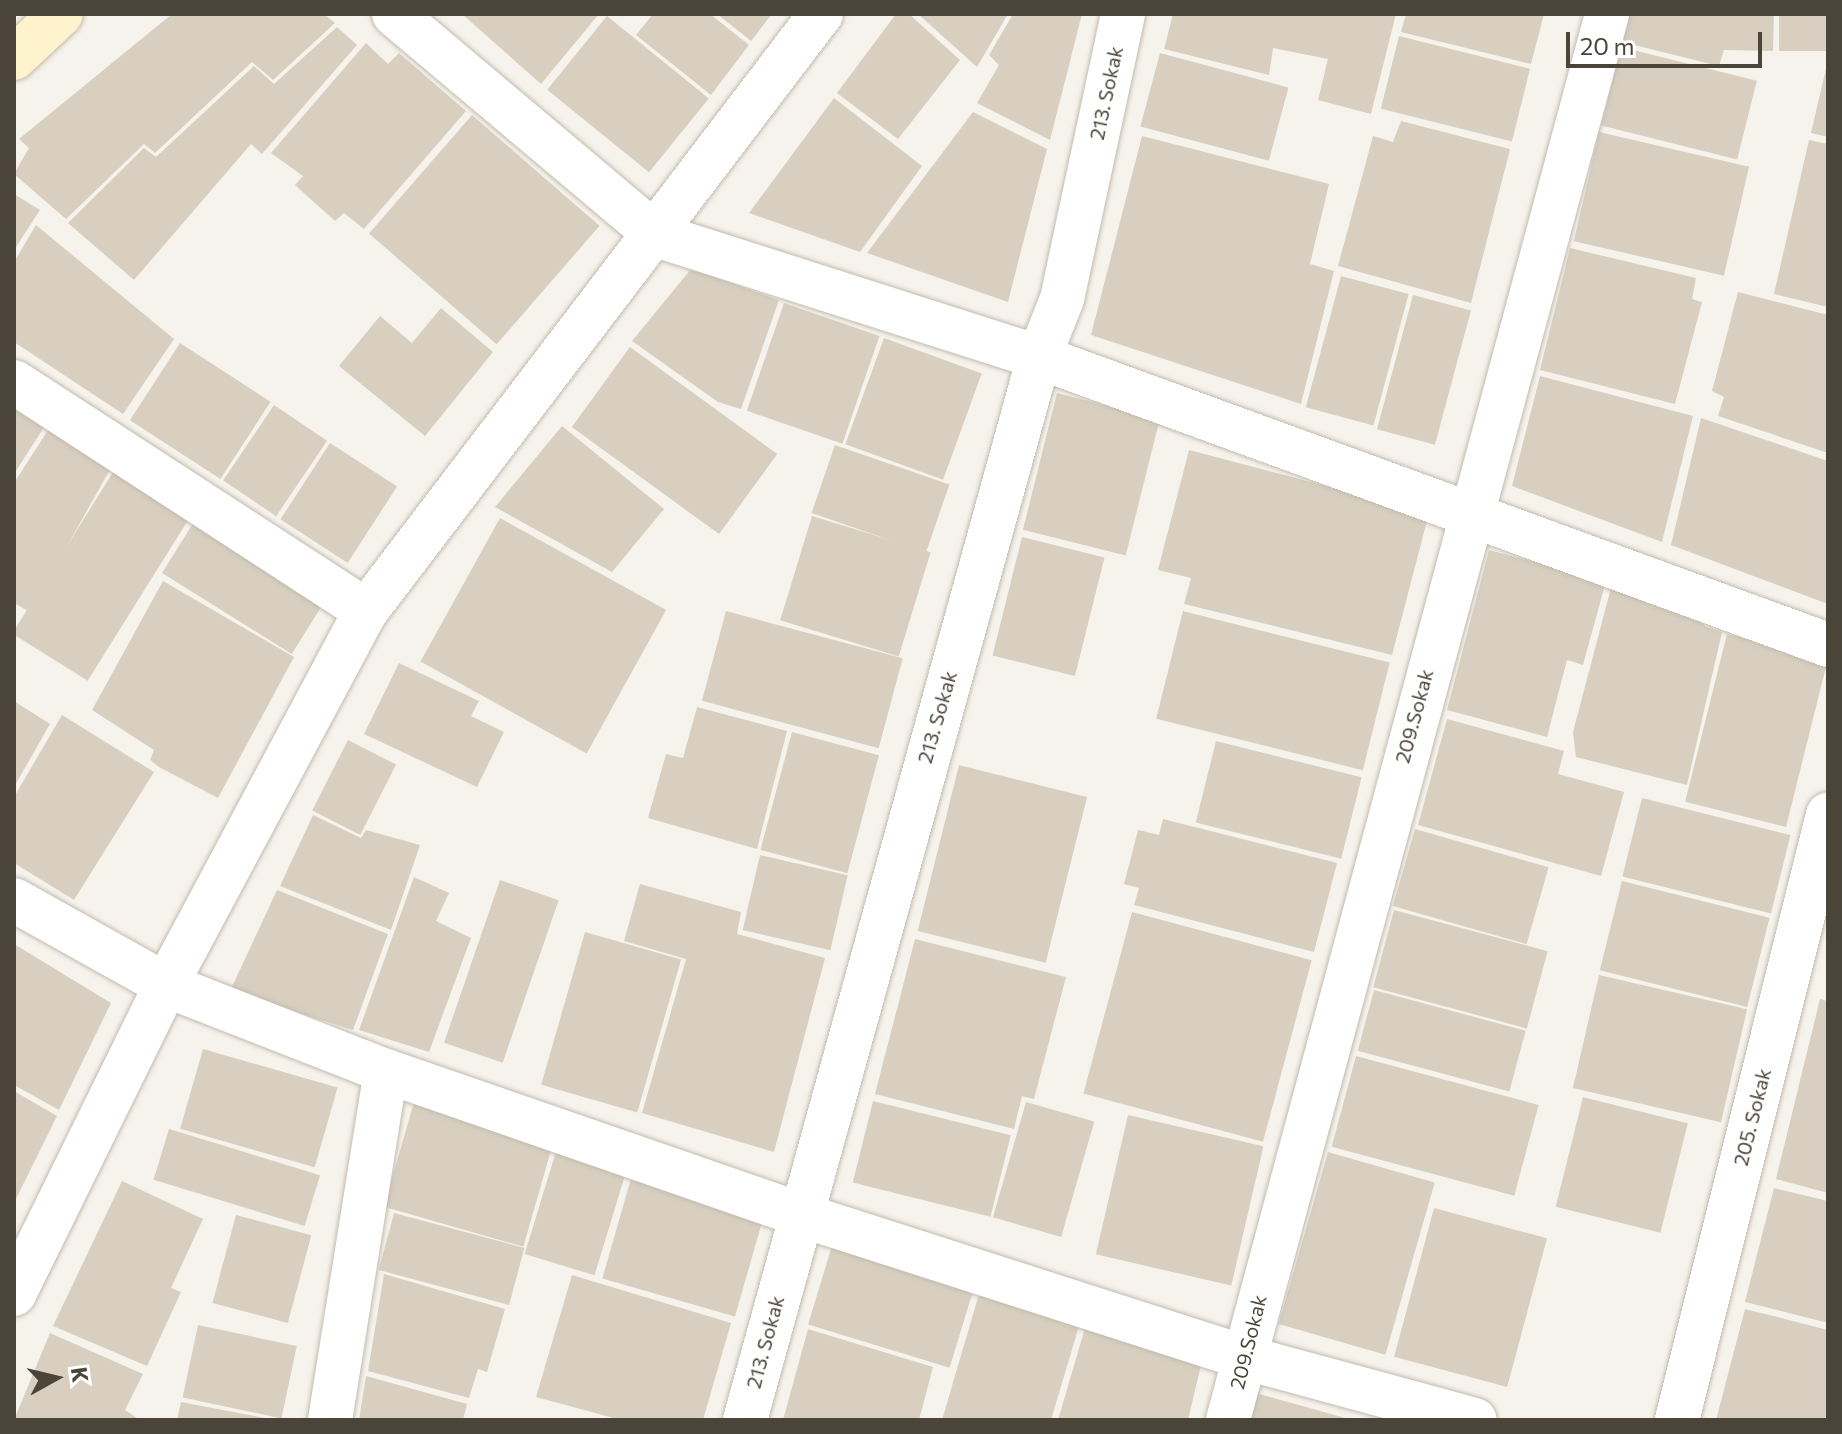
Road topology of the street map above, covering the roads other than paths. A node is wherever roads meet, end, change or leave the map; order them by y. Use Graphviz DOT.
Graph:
graph roads {
  1 [pos="61,14"];
  2 [pos="394,14"];
  3 [pos="821,14"];
  4 [pos="1123,14"];
  5 [pos="1607,14"];
  6 [pos="14,58"];
  7 [pos="656,235"];
  8 [pos="1039,357"];
  9 [pos="14,382"];
  10 [pos="1469,510"];
  11 [pos="366,611"];
  12 [pos="1828,645"];
  13 [pos="1828,815"];
  14 [pos="14,900"];
  15 [pos="166,985"];
  16 [pos="386,1071"];
  17 [pos="798,1214"];
  18 [pos="14,1294"];
  19 [pos="1243,1357"];
  20 [pos="330,1420"];
  21 [pos="745,1420"];
  22 [pos="1228,1420"];
  23 [pos="1475,1420"];
  24 [pos="1677,1420"];
  1 -- 6 [label="main road"];
  2 -- 7 [label="street"];
  3 -- 7 [label="street"];
  4 -- 8 [label="street, 213. Sokak"];
  5 -- 10 [label="street, 209.Sokak"];
  7 -- 8 [label="street"];
  7 -- 11 [label="street"];
  8 -- 10 [label="street"];
  8 -- 17 [label="street, 213. Sokak"];
  9 -- 11 [label="street"];
  10 -- 12 [label="street"];
  10 -- 19 [label="street, 209.Sokak"];
  11 -- 15 [label="street"];
  13 -- 24 [label="street, 205. Sokak"];
  14 -- 15 [label="street"];
  15 -- 16 [label="street"];
  15 -- 18 [label="street"];
  16 -- 17 [label="street"];
  16 -- 20 [label="street"];
  17 -- 19 [label="street"];
  17 -- 21 [label="street, 213. Sokak"];
  19 -- 22 [label="street, 209.Sokak"];
  19 -- 23 [label="street"];
}
